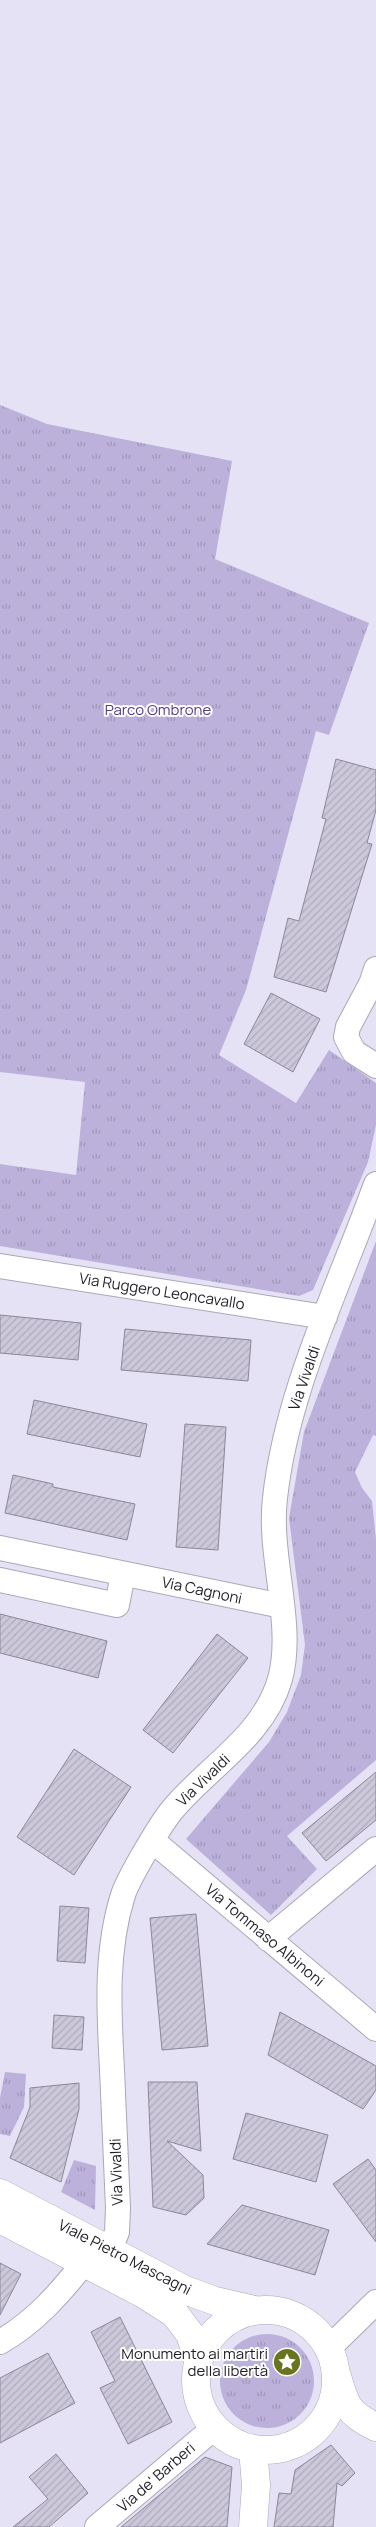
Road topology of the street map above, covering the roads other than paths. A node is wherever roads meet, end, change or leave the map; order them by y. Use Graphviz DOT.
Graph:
graph roads {
  1 [pos="376,969"];
  2 [pos="376,1066"];
  3 [pos="376,1184"];
  4 [pos="0,1266"];
  5 [pos="325,1317"];
  6 [pos="0,1548"];
  7 [pos="123,1574"];
  8 [pos="0,1580"];
  9 [pos="282,1606"];
  10 [pos="153,1841"];
  11 [pos="376,1849"];
  12 [pos="268,1939"];
  13 [pos="376,2029"];
  14 [pos="0,2193"];
  15 [pos="0,2219"];
  16 [pos="110,2250"];
  17 [pos="84,2263"];
  18 [pos="368,2309"];
  19 [pos="254,2310"];
  20 [pos="0,2342"];
  21 [pos="198,2360"];
  22 [pos="333,2361"];
  23 [pos="214,2428"];
  24 [pos="376,2428"];
  25 [pos="253,2449"];
  26 [pos="98,2527"];
  27 [pos="253,2527"];
  1 -- 2 [label="street"];
  3 -- 5 [label="street, Via Vivaldi"];
  4 -- 5 [label="street, Via Ruggero Leoncavallo"];
  5 -- 9 [label="street, Via Vivaldi"];
  6 -- 7 [label="street, Via Cagnoni"];
  7 -- 8 [label="street"];
  7 -- 9 [label="street, Via Cagnoni"];
  9 -- 10 [label="street, Via Vivaldi"];
  10 -- 12 [label="street, Via Tommaso Albinoni"];
  10 -- 16 [label="street, Via Vivaldi"];
  11 -- 12 [label="street"];
  12 -- 13 [label="street, Via Tommaso Albinoni"];
  14 -- 16 [label="main road, Viale Pietro Mascagni"];
  15 -- 17 [label="main road, Viale Pietro Mascagni"];
  16 -- 19 [label="main road, Viale Pietro Mascagni"];
  17 -- 20 [label="street"];
  17 -- 21 [label="main road, Viale Pietro Mascagni"];
  18 -- 22 [label="street"];
  19 -- 21 [label="main road"];
  19 -- 22 [label="main road"];
  21 -- 23 [label="main road"];
  22 -- 24 [label="main road"];
  22 -- 25 [label="main road"];
  23 -- 25 [label="main road"];
  23 -- 26 [label="street, Via de' Barberi"];
  25 -- 27 [label="main road"];
}
